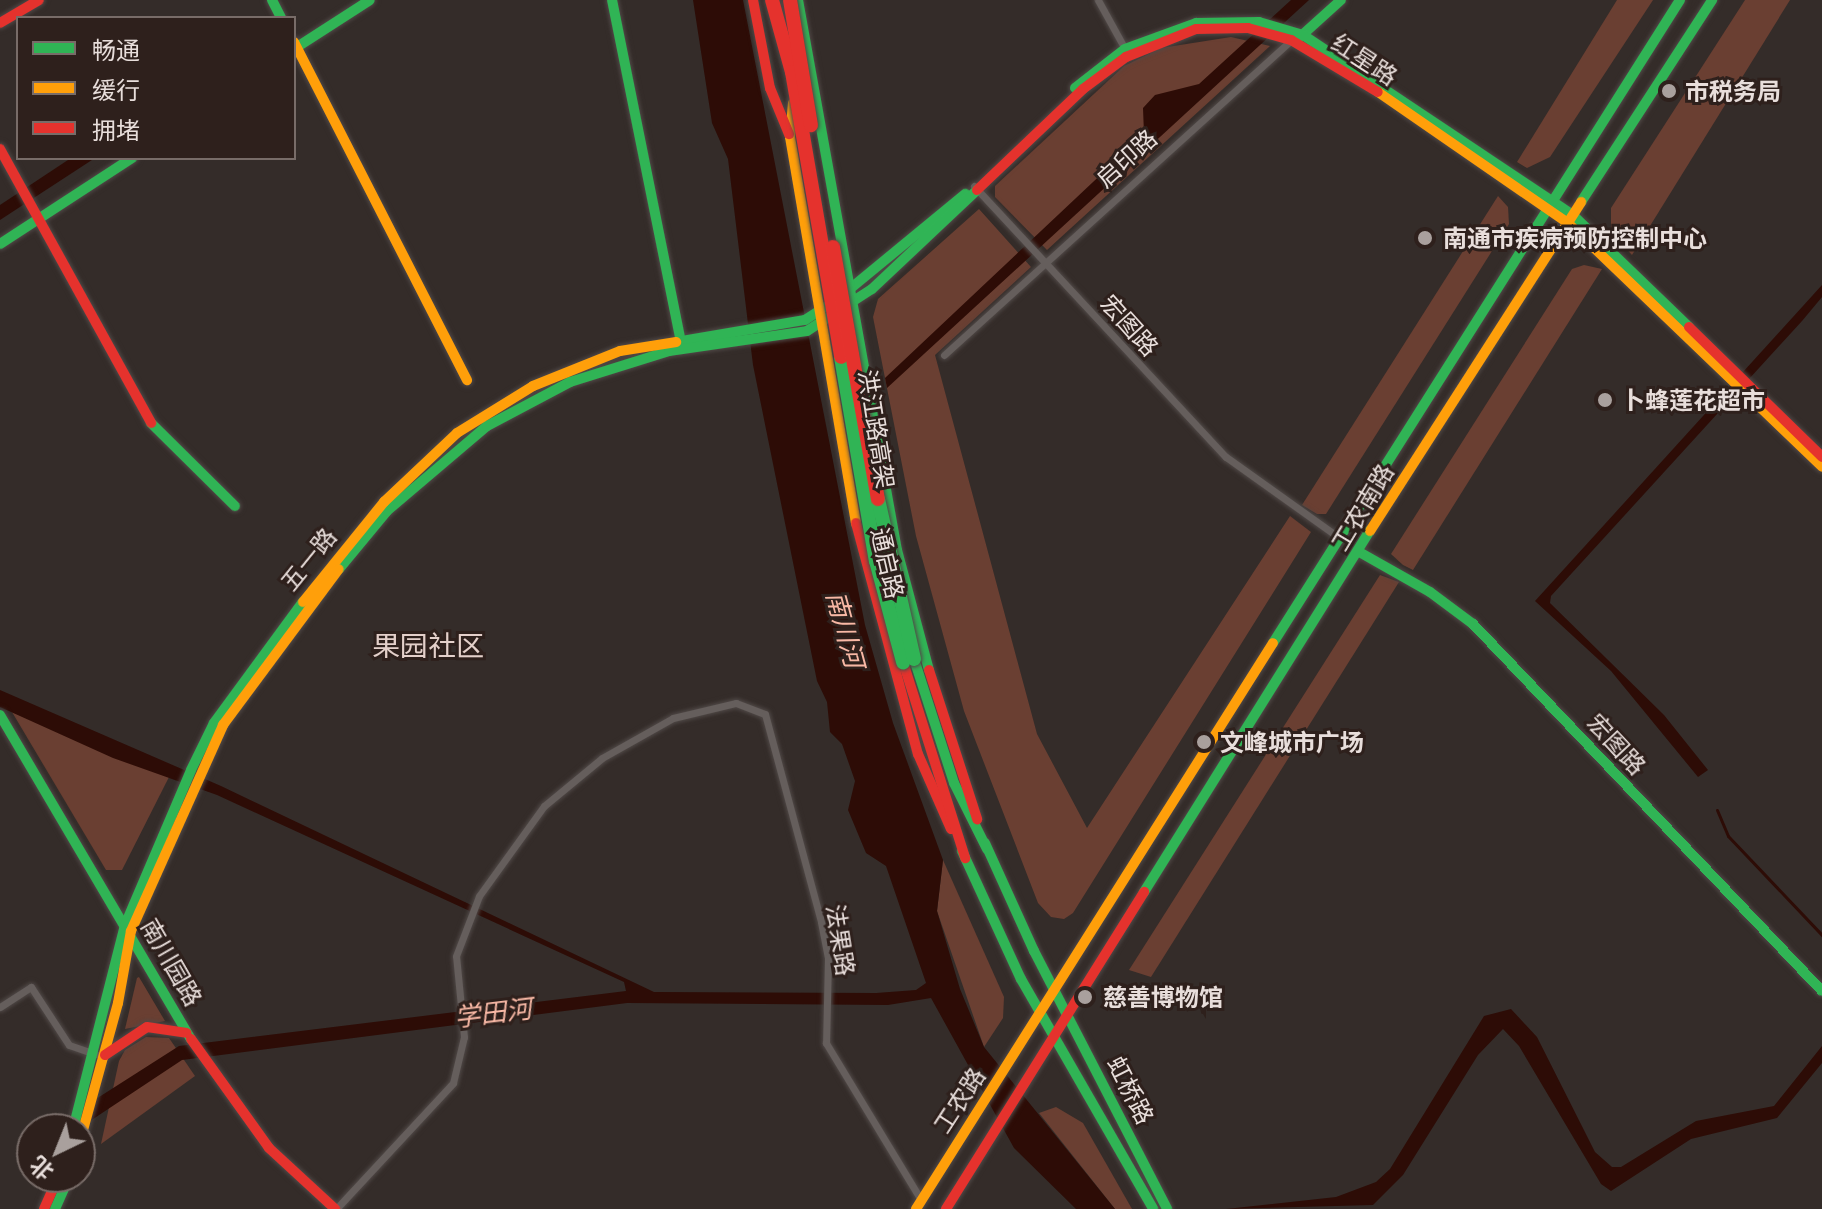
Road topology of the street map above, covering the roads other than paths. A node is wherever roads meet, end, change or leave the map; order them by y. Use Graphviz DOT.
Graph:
graph roads {
  1 [pos="39,0"];
  2 [pos="370,0"];
  3 [pos="612,0"];
  4 [pos="753,0"];
  5 [pos="775,0"];
  6 [pos="790,0"];
  7 [pos="798,0"];
  8 [pos="1098,0"];
  9 [pos="1341,0"];
  10 [pos="1680,0"];
  11 [pos="1712,0"];
  12 [pos="0,23"];
  13 [pos="1253,25"];
  14 [pos="1291,35"];
  15 [pos="296,45"];
  16 [pos="296,48"];
  17 [pos="1125,49"];
  18 [pos="790,137"];
  19 [pos="0,149"];
  20 [pos="129,160"];
  21 [pos="976,188"];
  22 [pos="1550,206"];
  23 [pos="37,220"];
  24 [pos="1571,220"];
  25 [pos="0,244"];
  26 [pos="1041,260"];
  27 [pos="852,296"];
  28 [pos="822,316"];
  29 [pos="681,344"];
  30 [pos="944,355"];
  31 [pos="467,380"];
  32 [pos="1748,394"];
  33 [pos="1822,457"];
  34 [pos="1822,467"];
  35 [pos="235,506"];
  36 [pos="1341,539"];
  37 [pos="1361,553"];
  38 [pos="908,661"];
  39 [pos="0,715"];
  40 [pos="987,849"];
  41 [pos="965,858"];
  42 [pos="128,928"];
  43 [pos="1054,991"];
  44 [pos="1822,991"];
  45 [pos="0,1007"];
  46 [pos="1041,1015"];
  47 [pos="1069,1018"];
  48 [pos="190,1038"];
  49 [pos="1056,1040"];
  50 [pos="100,1055"];
  51 [pos="83,1113"];
  52 [pos="919,1205"];
  53 [pos="335,1209"];
  54 [pos="946,1209"];
  55 [pos="1153,1209"];
  56 [pos="1167,1209"];
  1 -- 12 [label="main road"];
  2 -- 15 [label="main road"];
  3 -- 29 [label="main road"];
  4 -- 18 [label="main road"];
  5 -- 18 [label="main road, 通启路"];
  5 -- 38 [label="main road, 洪江路高架, bridge"];
  6 -- 38 [label="main road, 洪江路高架, bridge"];
  7 -- 27 [label="main road, 通启路"];
  8 -- 17 [label="street"];
  9 -- 14 [label="main road, 启印路"];
  10 -- 22 [label="main road, 工农南路"];
  11 -- 24 [label="main road, 工农南路"];
  13 -- 14 [label="main road, 红星路"];
  13 -- 17 [label="main road, 红星路"];
  13 -- 21 [label="main road, 红星路"];
  14 -- 22 [label="main road, 红星路"];
  14 -- 26 [label="street, 启印路"];
  16 -- 31 [label="main road"];
  17 -- 21 [label="main road, 红星路"];
  18 -- 28 [label="main road, 通启路"];
  19 -- 23 [label="main road"];
  20 -- 23 [label="main road"];
  21 -- 26 [label="street, 宏图路"];
  21 -- 27 [label="main road, 红星路"];
  22 -- 24 [label="main road, 红星路"];
  22 -- 36 [label="main road, 工农南路"];
  23 -- 25 [label="main road"];
  23 -- 35 [label="main road"];
  24 -- 32 [label="main road, 红星路"];
  24 -- 37 [label="main road, 工农南路"];
  26 -- 30 [label="street, 启印路"];
  26 -- 36 [label="street, 宏图路"];
  27 -- 28 [label="main road, 五一路"];
  27 -- 40 [label="main road, 通启路"];
  28 -- 29 [label="main road, 五一路"];
  28 -- 41 [label="main road, 通启路"];
  29 -- 42 [label="main road, 五一路"];
  32 -- 33 [label="main road, 红星路"];
  32 -- 34 [label="main road, 红星路"];
  36 -- 43 [label="main road, 工农南路"];
  37 -- 44 [label="main road, 宏图路"];
  37 -- 47 [label="main road, 工农南路"];
  38 -- 40 [label="main road, 洪江路高架"];
  38 -- 41 [label="main road, 洪江路高架"];
  39 -- 42 [label="main road, 南川园路"];
  40 -- 43 [label="main road, 通启路"];
  41 -- 46 [label="main road, 通启路"];
  42 -- 48 [label="main road, 南川园路"];
  42 -- 50 [label="main road, 五一路"];
  43 -- 46 [label="main road, 工农南路"];
  43 -- 47 [label="main road, 虹桥路"];
  45 -- 50 [label="street"];
  46 -- 49 [label="main road, 虹桥路"];
  46 -- 52 [label="main road, 工农路"];
  47 -- 49 [label="main road, 工农南路"];
  47 -- 56 [label="main road, 虹桥路"];
  48 -- 50 [label="main road"];
  48 -- 53 [label="main road, 南川园路"];
  49 -- 54 [label="main road, 工农路"];
  49 -- 55 [label="main road, 虹桥路"];
  50 -- 51 [label="main road, 五一路"];
  52 -- 53 [label="street, 法果路"];
}
